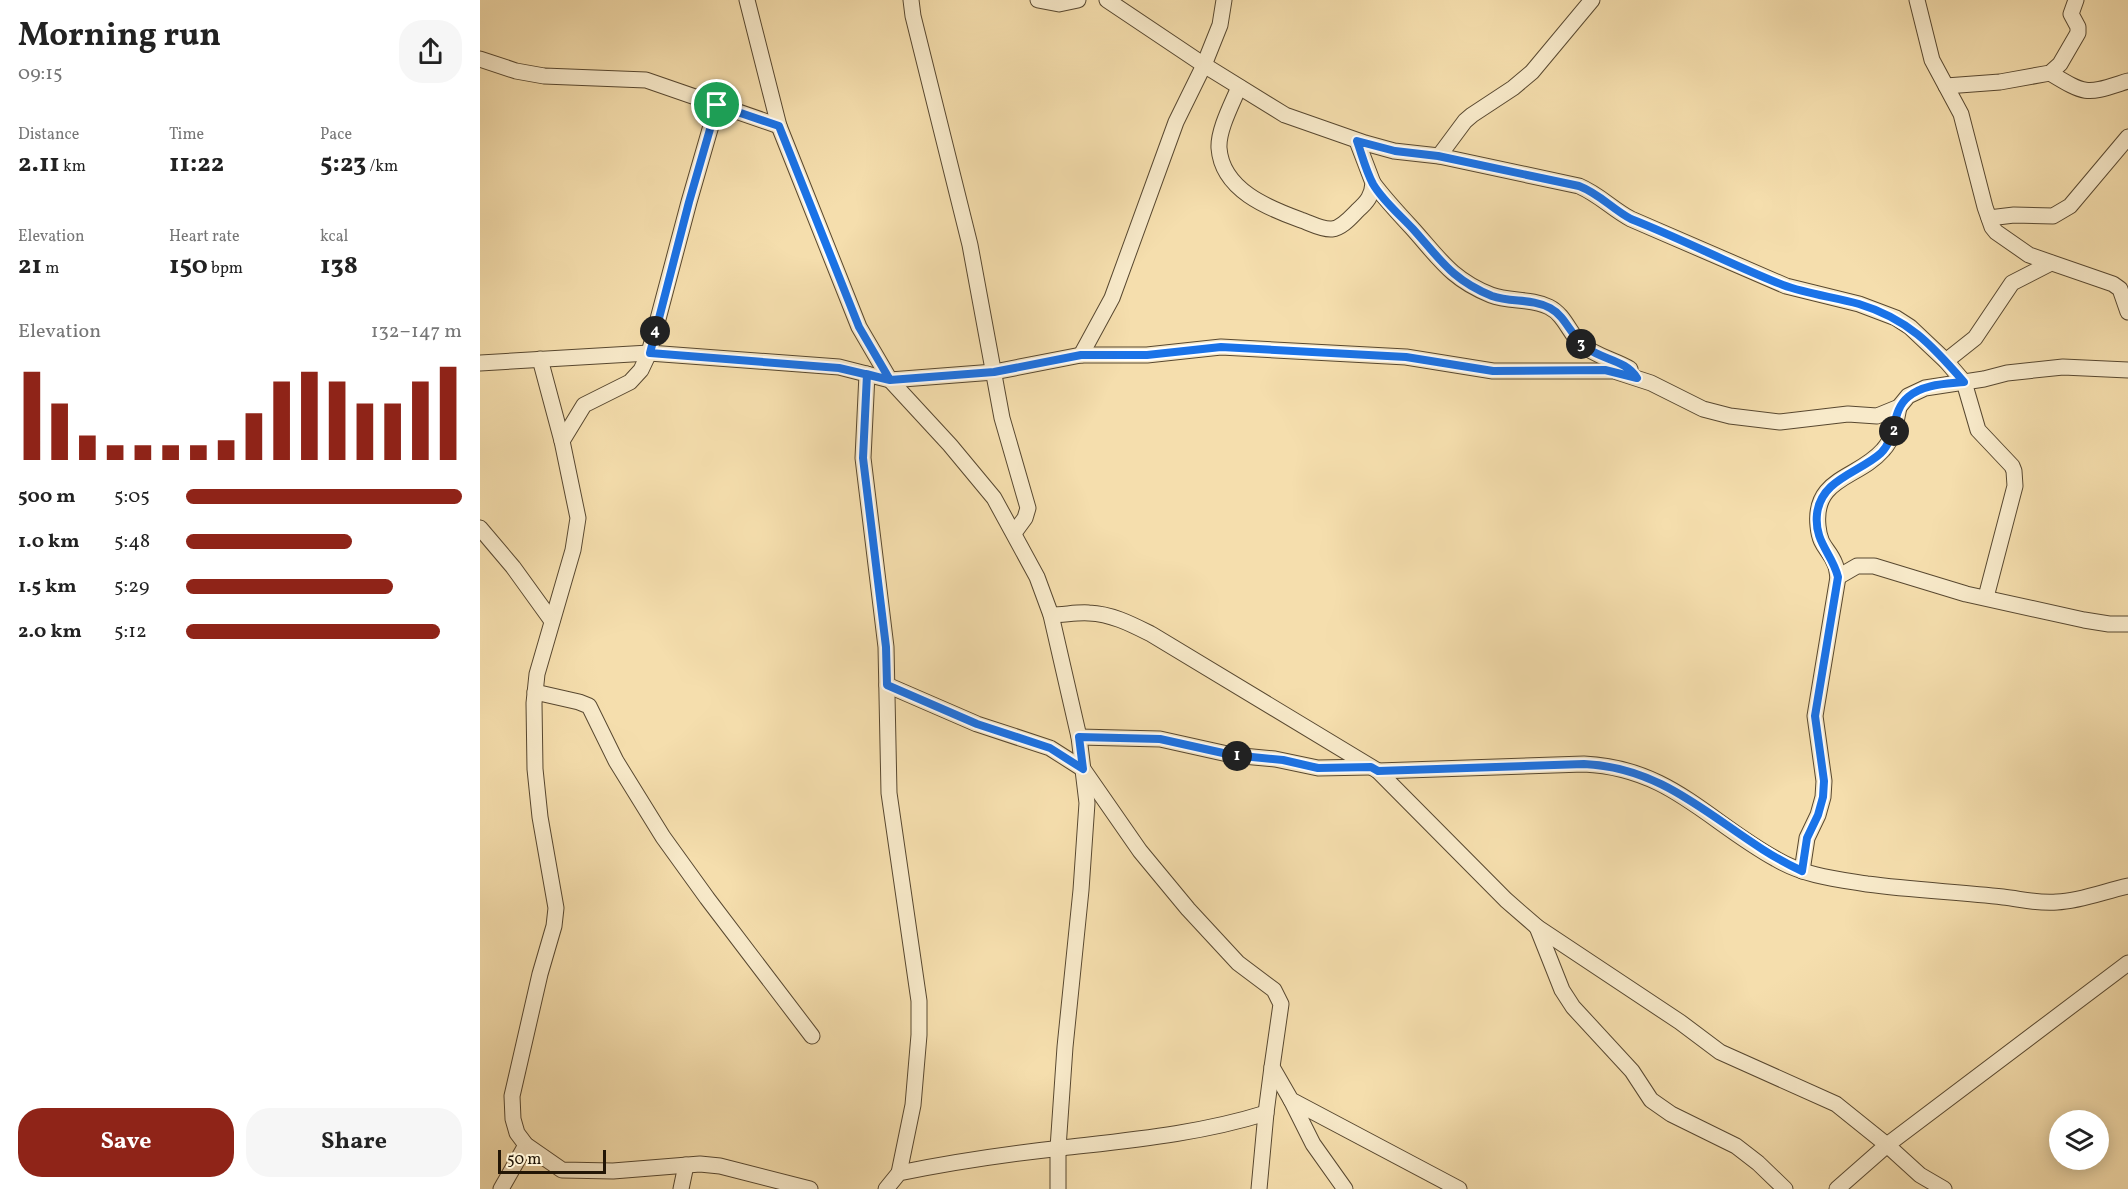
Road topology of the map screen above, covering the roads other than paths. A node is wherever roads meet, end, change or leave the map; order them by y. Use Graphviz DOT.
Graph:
graph roads {
  1 [pos="747,0"];
  2 [pos="911,0"];
  3 [pos="1038,0"];
  4 [pos="1078,0"];
  5 [pos="1107,0"];
  6 [pos="1224,0"];
  7 [pos="1592,0"];
  8 [pos="1917,0"];
  9 [pos="2076,0"];
  10 [pos="480,59"];
  11 [pos="1204,65"];
  12 [pos="2049,73"];
  13 [pos="2128,81"];
  14 [pos="1946,86"];
  15 [pos="1239,87"];
  16 [pos="717,105"];
  17 [pos="779,126"];
  18 [pos="2128,137"];
  19 [pos="1357,141"];
  20 [pos="1438,156"];
  21 [pos="1373,183"];
  22 [pos="1989,218"];
  23 [pos="2051,263"];
  24 [pos="2124,287"];
  25 [pos="2128,312"];
  26 [pos="650,353"];
  27 [pos="1081,355"];
  28 [pos="540,359"];
  29 [pos="1946,361"];
  30 [pos="480,363"];
  31 [pos="2128,370"];
  32 [pos="994,372"];
  33 [pos="867,374"];
  34 [pos="1637,378"];
  35 [pos="890,380"];
  36 [pos="1964,382"];
  37 [pos="1899,407"];
  38 [pos="562,441"];
  39 [pos="480,528"];
  40 [pos="1014,533"];
  41 [pos="1838,577"];
  42 [pos="1986,597"];
  43 [pos="1051,615"];
  44 [pos="552,621"];
  45 [pos="2128,624"];
  46 [pos="887,685"];
  47 [pos="535,692"];
  48 [pos="1079,737"];
  49 [pos="1083,769"];
  50 [pos="1374,769"];
  51 [pos="1802,871"];
  52 [pos="2128,886"];
  53 [pos="1537,927"];
  54 [pos="2128,963"];
  55 [pos="812,1036"];
  56 [pos="1272,1067"];
  57 [pos="1291,1100"];
  58 [pos="1266,1113"];
  59 [pos="1887,1144"];
  60 [pos="526,1145"];
  61 [pos="1058,1148"];
  62 [pos="686,1166"];
  63 [pos="898,1173"];
  64 [pos="501,1189"];
  65 [pos="681,1189"];
  66 [pos="810,1189"];
  67 [pos="886,1189"];
  68 [pos="1058,1189"];
  69 [pos="1259,1189"];
  70 [pos="1345,1189"];
  71 [pos="1459,1189"];
  72 [pos="1785,1189"];
  73 [pos="1837,1189"];
  74 [pos="1944,1189"];
  1 -- 17 [label="street"];
  2 -- 32 [label="street"];
  3 -- 4 [label="street"];
  5 -- 11 [label="street"];
  6 -- 11 [label="street"];
  7 -- 20 [label="street"];
  8 -- 14 [label="street"];
  9 -- 12 [label="street"];
  10 -- 16 [label="street"];
  11 -- 15 [label="street"];
  11 -- 27 [label="street"];
  12 -- 13 [label="street"];
  12 -- 14 [label="street"];
  14 -- 22 [label="street"];
  15 -- 19 [label="street"];
  15 -- 21 [label="street"];
  16 -- 17 [label="street"];
  16 -- 26 [label="street"];
  17 -- 35 [label="street"];
  18 -- 22 [label="street"];
  19 -- 20 [label="street"];
  19 -- 21 [label="street"];
  20 -- 29 [label="street"];
  21 -- 34 [label="street"];
  22 -- 23 [label="street"];
  23 -- 24 [label="street"];
  23 -- 29 [label="street"];
  24 -- 25 [label="street"];
  26 -- 28 [label="street"];
  26 -- 33 [label="street"];
  26 -- 38 [label="street"];
  27 -- 32 [label="street"];
  27 -- 34 [label="street"];
  28 -- 30 [label="street"];
  28 -- 38 [label="street"];
  29 -- 36 [label="street"];
  31 -- 36 [label="street"];
  32 -- 35 [label="street"];
  32 -- 40 [label="street"];
  33 -- 35 [label="street"];
  33 -- 46 [label="street"];
  34 -- 37 [label="street"];
  35 -- 40 [label="street"];
  36 -- 37 [label="street"];
  36 -- 42 [label="street"];
  37 -- 41 [label="street"];
  38 -- 44 [label="street"];
  39 -- 44 [label="street"];
  40 -- 43 [label="street"];
  41 -- 42 [label="street"];
  41 -- 51 [label="street"];
  42 -- 45 [label="street"];
  43 -- 48 [label="street"];
  43 -- 50 [label="street"];
  44 -- 47 [label="street"];
  46 -- 49 [label="street"];
  46 -- 63 [label="street"];
  47 -- 55 [label="street"];
  47 -- 60 [label="street"];
  48 -- 49 [label="street"];
  48 -- 50 [label="street"];
  49 -- 56 [label="street"];
  49 -- 61 [label="street"];
  50 -- 51 [label="street"];
  50 -- 53 [label="street"];
  51 -- 52 [label="street"];
  53 -- 59 [label="street"];
  53 -- 72 [label="street"];
  54 -- 59 [label="street"];
  56 -- 57 [label="street"];
  56 -- 58 [label="street"];
  57 -- 70 [label="street"];
  57 -- 71 [label="street"];
  58 -- 61 [label="street"];
  58 -- 69 [label="street"];
  59 -- 73 [label="street"];
  59 -- 74 [label="street"];
  60 -- 62 [label="street"];
  60 -- 64 [label="street"];
  61 -- 63 [label="street"];
  61 -- 68 [label="street"];
  62 -- 65 [label="street"];
  62 -- 66 [label="street"];
  63 -- 67 [label="street"];
}
